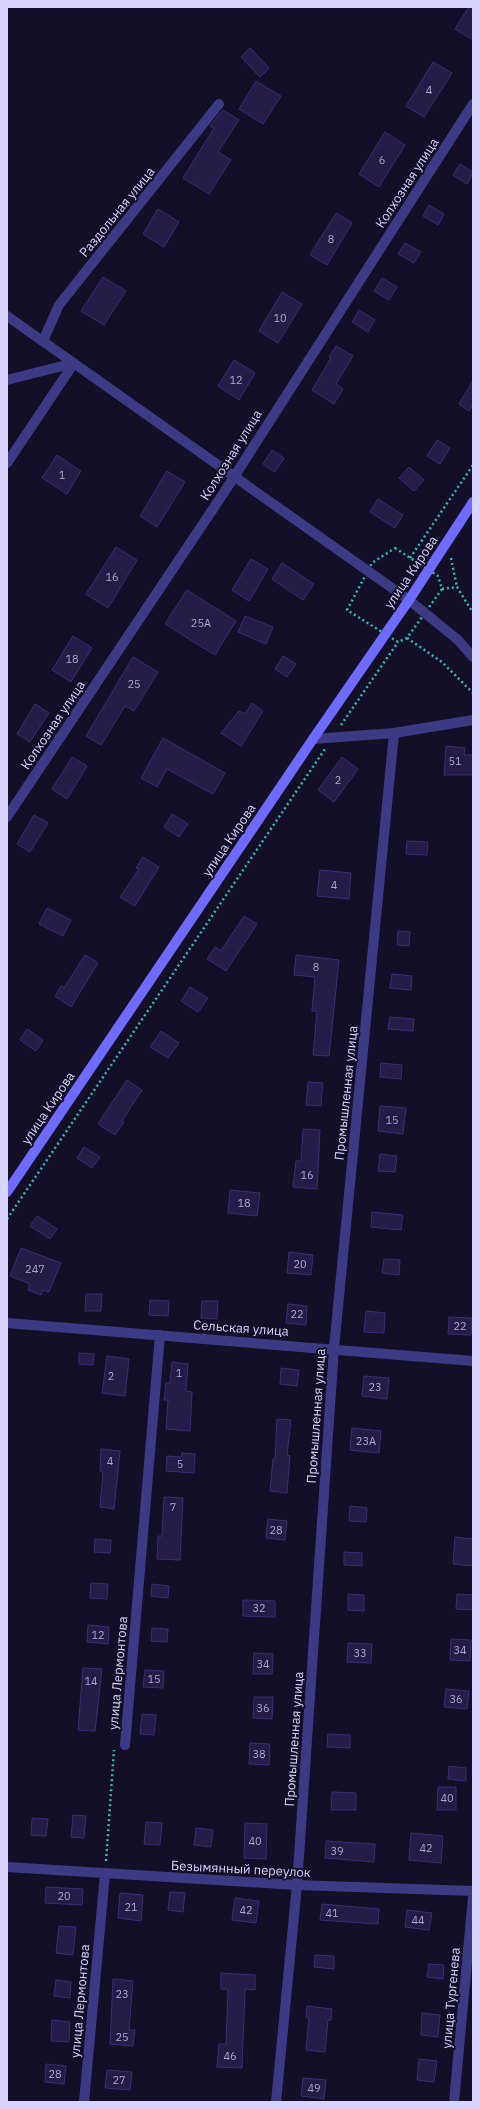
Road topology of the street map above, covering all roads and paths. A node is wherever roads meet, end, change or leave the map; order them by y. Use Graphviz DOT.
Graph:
graph roads {
  1 [pos="219,104"];
  2 [pos="473,104"];
  3 [pos="7,316"];
  4 [pos="43,341"];
  5 [pos="74,363"];
  6 [pos="7,380"];
  7 [pos="7,463"];
  8 [pos="473,465"];
  9 [pos="233,476"];
  10 [pos="473,502"];
  11 [pos="410,558"];
  12 [pos="446,564"];
  13 [pos="442,570"];
  14 [pos="438,576"];
  15 [pos="457,587"];
  16 [pos="442,589"];
  17 [pos="409,600"];
  18 [pos="473,613"];
  19 [pos="407,638"];
  20 [pos="458,640"];
  21 [pos="398,642"];
  22 [pos="473,642"];
  23 [pos="473,657"];
  24 [pos="473,693"];
  25 [pos="473,720"];
  26 [pos="394,733"];
  27 [pos="333,737"];
  28 [pos="313,739"];
  29 [pos="7,817"];
  30 [pos="7,1192"];
  31 [pos="7,1219"];
  32 [pos="7,1323"];
  33 [pos="160,1335"];
  34 [pos="334,1348"];
  35 [pos="473,1361"];
  36 [pos="125,1745"];
  37 [pos="7,1867"];
  38 [pos="105,1874"];
  39 [pos="297,1885"];
  40 [pos="473,1891"];
  41 [pos="473,1897"];
  42 [pos="84,2102"];
  43 [pos="276,2102"];
  44 [pos="454,2102"];
  1 -- 4 [label="street, Раздольная улица"];
  2 -- 9 [label="street, Колхозная улица"];
  3 -- 4 [label="street"];
  4 -- 5 [label="street"];
  5 -- 6 [label="street"];
  5 -- 7 [label="street"];
  5 -- 9 [label="street"];
  8 -- 11 [label="path"];
  9 -- 17 [label="street"];
  9 -- 29 [label="street, Колхозная улица"];
  10 -- 17 [label="main road, улица Кирова"];
  12 -- 15 [label="path"];
  13 -- 14 [label="path"];
  15 -- 16 [label="path"];
  15 -- 18 [label="path"];
  17 -- 20 [label="street"];
  17 -- 28 [label="main road, улица Кирова"];
  19 -- 24 [label="path"];
  20 -- 22 [label="street"];
  20 -- 23 [label="street"];
  21 -- 27 [label="path"];
  25 -- 26 [label="street"];
  26 -- 27 [label="street"];
  26 -- 34 [label="street, Промышленная улица"];
  27 -- 28 [label="street"];
  27 -- 31 [label="path"];
  28 -- 30 [label="main road, улица Кирова"];
  32 -- 33 [label="street, Сельская улица"];
  33 -- 34 [label="street, Сельская улица"];
  33 -- 36 [label="street, улица Лермонтова"];
  34 -- 35 [label="street, Сельская улица"];
  34 -- 39 [label="street, Промышленная улица"];
  36 -- 38 [label="path, улица Лермонтова"];
  37 -- 38 [label="street, Безымянный переулок"];
  38 -- 39 [label="street, Безымянный переулок"];
  38 -- 42 [label="street, улица Лермонтова"];
  39 -- 40 [label="street, Безымянный переулок"];
  39 -- 43 [label="street, Промышленная улица"];
  41 -- 44 [label="street, улица Тургенева"];
}
